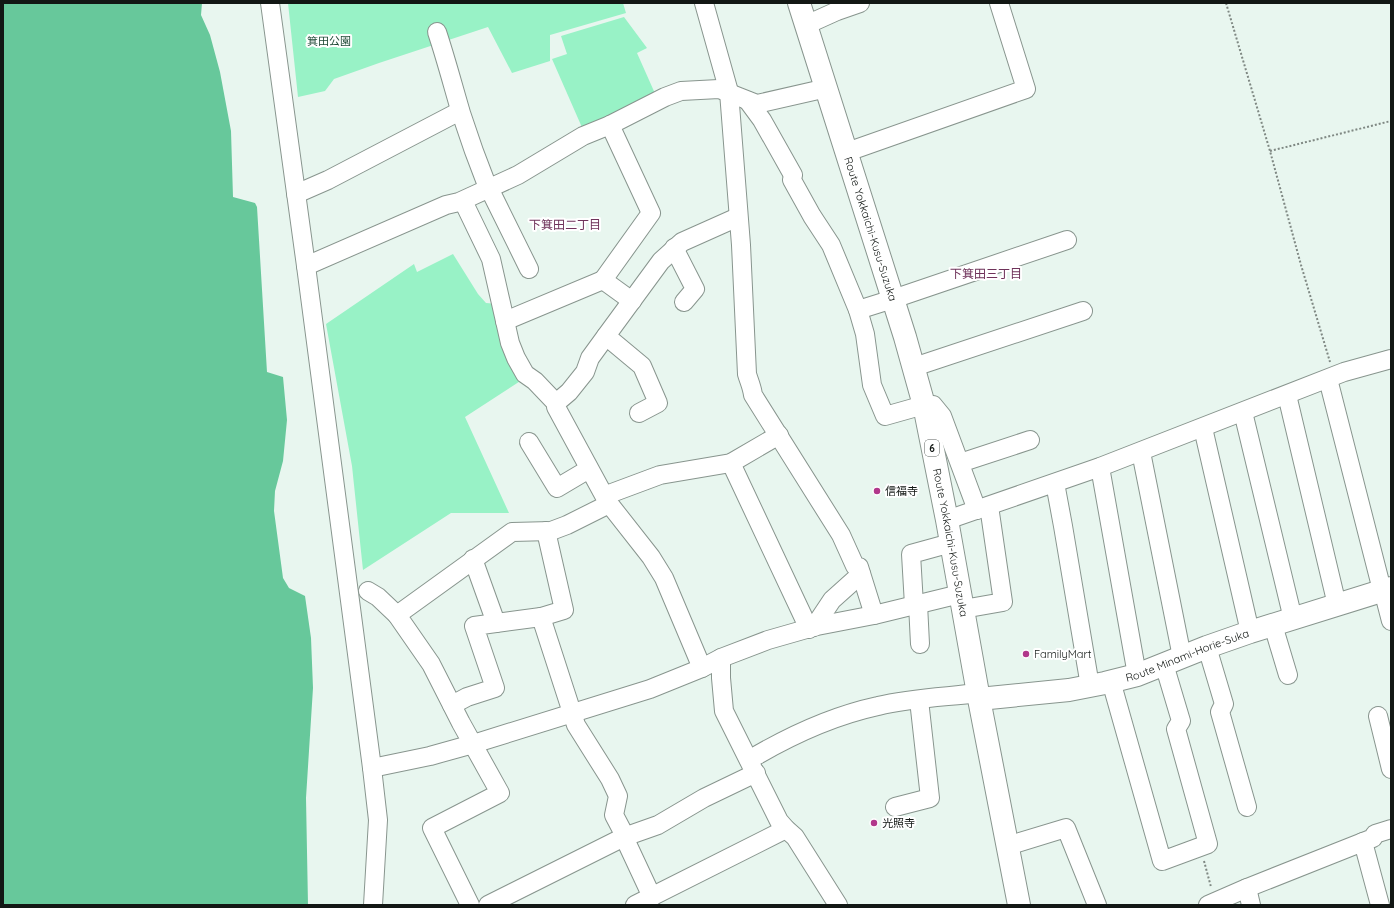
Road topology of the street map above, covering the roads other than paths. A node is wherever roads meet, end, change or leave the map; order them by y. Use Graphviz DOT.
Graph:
graph roads {
  1 [pos="270,3"];
  2 [pos="704,3"];
  3 [pos="799,3"];
  4 [pos="860,3"];
  5 [pos="999,3"];
  6 [pos="806,25"];
  7 [pos="437,32"];
  8 [pos="827,88"];
  9 [pos="729,92"];
  10 [pos="748,101"];
  11 [pos="460,111"];
  12 [pos="610,125"];
  13 [pos="847,152"];
  14 [pos="489,188"];
  15 [pos="296,194"];
  16 [pos="463,200"];
  17 [pos="738,217"];
  18 [pos="1067,240"];
  19 [pos="674,248"];
  20 [pos="306,266"];
  21 [pos="529,269"];
  22 [pos="603,280"];
  23 [pos="893,299"];
  24 [pos="632,301"];
  25 [pos="684,302"];
  26 [pos="858,310"];
  27 [pos="1083,311"];
  28 [pos="505,321"];
  29 [pos="606,336"];
  30 [pos="1391,359"];
  31 [pos="914,367"];
  32 [pos="1331,378"];
  33 [pos="1287,395"];
  34 [pos="556,403"];
  35 [pos="924,404"];
  36 [pos="1243,412"];
  37 [pos="639,413"];
  38 [pos="1203,428"];
  39 [pos="779,435"];
  40 [pos="1030,440"];
  41 [pos="529,442"];
  42 [pos="1141,452"];
  43 [pos="731,463"];
  44 [pos="960,463"];
  45 [pos="1100,467"];
  46 [pos="589,469"];
  47 [pos="1054,483"];
  48 [pos="607,501"];
  49 [pos="983,508"];
  50 [pos="947,520"];
  51 [pos="546,531"];
  52 [pos="951,543"];
  53 [pos="473,559"];
  54 [pos="861,574"];
  55 [pos="1385,589"];
  56 [pos="368,591"];
  57 [pos="961,601"];
  58 [pos="916,605"];
  59 [pos="1337,605"];
  60 [pos="397,615"];
  61 [pos="874,615"];
  62 [pos="541,617"];
  63 [pos="1391,621"];
  64 [pos="1283,622"];
  65 [pos="496,623"];
  66 [pos="811,628"];
  67 [pos="1250,632"];
  68 [pos="920,644"];
  69 [pos="1207,647"];
  70 [pos="721,658"];
  71 [pos="1173,660"];
  72 [pos="702,668"];
  73 [pos="1138,675"];
  74 [pos="1288,675"];
  75 [pos="1111,681"];
  76 [pos="1090,686"];
  77 [pos="979,696"];
  78 [pos="919,700"];
  79 [pos="452,705"];
  80 [pos="572,713"];
  81 [pos="1378,716"];
  82 [pos="473,744"];
  83 [pos="752,767"];
  84 [pos="372,768"];
  85 [pos="1391,769"];
  86 [pos="895,807"];
  87 [pos="1247,808"];
  88 [pos="786,829"];
  89 [pos="1391,829"];
  90 [pos="625,837"];
  91 [pos="1364,842"];
  92 [pos="1007,846"];
  93 [pos="652,897"];
  94 [pos="1249,897"];
  95 [pos="1212,903"];
  96 [pos="373,905"];
  97 [pos="470,905"];
  98 [pos="488,905"];
  99 [pos="635,905"];
  100 [pos="838,905"];
  101 [pos="1019,905"];
  102 [pos="1097,905"];
  103 [pos="1380,905"];
  1 -- 15 [label="street"];
  2 -- 9 [label="street"];
  3 -- 6 [label="main road, Route Yokkaichi-Kusu-Suzuka / 6"];
  4 -- 6 [label="street"];
  5 -- 13 [label="street"];
  6 -- 8 [label="main road, Route Yokkaichi-Kusu-Suzuka / 6"];
  7 -- 11 [label="street"];
  8 -- 10 [label="street"];
  8 -- 13 [label="main road, Route Yokkaichi-Kusu-Suzuka / 6"];
  9 -- 10 [label="street"];
  9 -- 12 [label="street"];
  9 -- 17 [label="street"];
  10 -- 26 [label="street"];
  11 -- 14 [label="street"];
  11 -- 15 [label="street"];
  12 -- 14 [label="street"];
  12 -- 22 [label="street"];
  13 -- 23 [label="main road, Route Yokkaichi-Kusu-Suzuka / 6"];
  14 -- 16 [label="street"];
  14 -- 21 [label="street"];
  15 -- 20 [label="street"];
  16 -- 20 [label="street"];
  16 -- 28 [label="street"];
  17 -- 19 [label="street"];
  17 -- 39 [label="street"];
  18 -- 23 [label="street"];
  19 -- 24 [label="street"];
  19 -- 25 [label="street"];
  20 -- 84 [label="street"];
  22 -- 24 [label="street"];
  22 -- 28 [label="street"];
  23 -- 26 [label="street"];
  23 -- 31 [label="main road, Route Yokkaichi-Kusu-Suzuka / 6"];
  24 -- 29 [label="street"];
  26 -- 35 [label="street"];
  27 -- 31 [label="street"];
  28 -- 34 [label="street"];
  29 -- 34 [label="street"];
  29 -- 37 [label="street"];
  30 -- 32 [label="street"];
  31 -- 35 [label="main road, Route Yokkaichi-Kusu-Suzuka / 6"];
  32 -- 33 [label="street"];
  32 -- 55 [label="street"];
  33 -- 36 [label="street"];
  33 -- 59 [label="street"];
  34 -- 46 [label="street"];
  35 -- 44 [label="street"];
  35 -- 50 [label="main road, Route Yokkaichi-Kusu-Suzuka / 6"];
  36 -- 38 [label="street"];
  36 -- 64 [label="street"];
  38 -- 42 [label="street"];
  38 -- 67 [label="street"];
  39 -- 43 [label="street"];
  39 -- 54 [label="street"];
  40 -- 44 [label="street"];
  41 -- 46 [label="street"];
  42 -- 45 [label="street"];
  42 -- 71 [label="street"];
  43 -- 48 [label="street"];
  43 -- 66 [label="street"];
  44 -- 49 [label="street"];
  45 -- 47 [label="street"];
  45 -- 73 [label="street"];
  46 -- 48 [label="street"];
  47 -- 49 [label="street"];
  47 -- 76 [label="street"];
  48 -- 51 [label="street"];
  48 -- 72 [label="street"];
  49 -- 50 [label="street"];
  49 -- 57 [label="street"];
  50 -- 52 [label="main road, Route Yokkaichi-Kusu-Suzuka / 6"];
  51 -- 53 [label="street"];
  51 -- 62 [label="street"];
  52 -- 57 [label="main road, Route Yokkaichi-Kusu-Suzuka / 6"];
  52 -- 58 [label="street"];
  53 -- 60 [label="street"];
  53 -- 65 [label="street"];
  54 -- 61 [label="street"];
  54 -- 66 [label="street"];
  55 -- 59 [label="main road, Route Minami-Horie-Suka"];
  55 -- 63 [label="street"];
  56 -- 60 [label="street"];
  57 -- 58 [label="street"];
  57 -- 77 [label="main road, Route Yokkaichi-Kusu-Suzuka / 6"];
  58 -- 61 [label="street"];
  58 -- 68 [label="street"];
  59 -- 64 [label="main road, Route Minami-Horie-Suka"];
  60 -- 79 [label="street"];
  61 -- 66 [label="street"];
  62 -- 65 [label="street"];
  62 -- 80 [label="street"];
  64 -- 67 [label="main road, Route Minami-Horie-Suka"];
  64 -- 74 [label="street"];
  65 -- 79 [label="street"];
  66 -- 70 [label="street"];
  67 -- 69 [label="main road, Route Minami-Horie-Suka"];
  69 -- 71 [label="main road, Route Minami-Horie-Suka"];
  69 -- 87 [label="street"];
  70 -- 72 [label="street"];
  70 -- 83 [label="street"];
  71 -- 73 [label="main road, Route Minami-Horie-Suka"];
  71 -- 75 [label="street"];
  72 -- 80 [label="street"];
  73 -- 75 [label="main road, Route Minami-Horie-Suka"];
  75 -- 76 [label="main road, Route Minami-Horie-Suka"];
  76 -- 77 [label="main road, Route Minami-Horie-Suka"];
  77 -- 78 [label="street"];
  77 -- 92 [label="main road, Route Yokkaichi-Kusu-Suzuka / 6"];
  78 -- 83 [label="street"];
  78 -- 86 [label="street"];
  79 -- 82 [label="street"];
  80 -- 82 [label="street"];
  80 -- 90 [label="street"];
  81 -- 85 [label="street"];
  82 -- 84 [label="street"];
  82 -- 97 [label="street"];
  83 -- 88 [label="street"];
  83 -- 90 [label="street"];
  84 -- 96 [label="street"];
  88 -- 93 [label="street"];
  88 -- 100 [label="street"];
  89 -- 91 [label="street"];
  90 -- 93 [label="street"];
  90 -- 98 [label="street"];
  91 -- 94 [label="street"];
  91 -- 103 [label="street"];
  92 -- 101 [label="main road, Route Yokkaichi-Kusu-Suzuka / 6"];
  92 -- 102 [label="street"];
  93 -- 99 [label="street"];
  94 -- 95 [label="street"];
}
